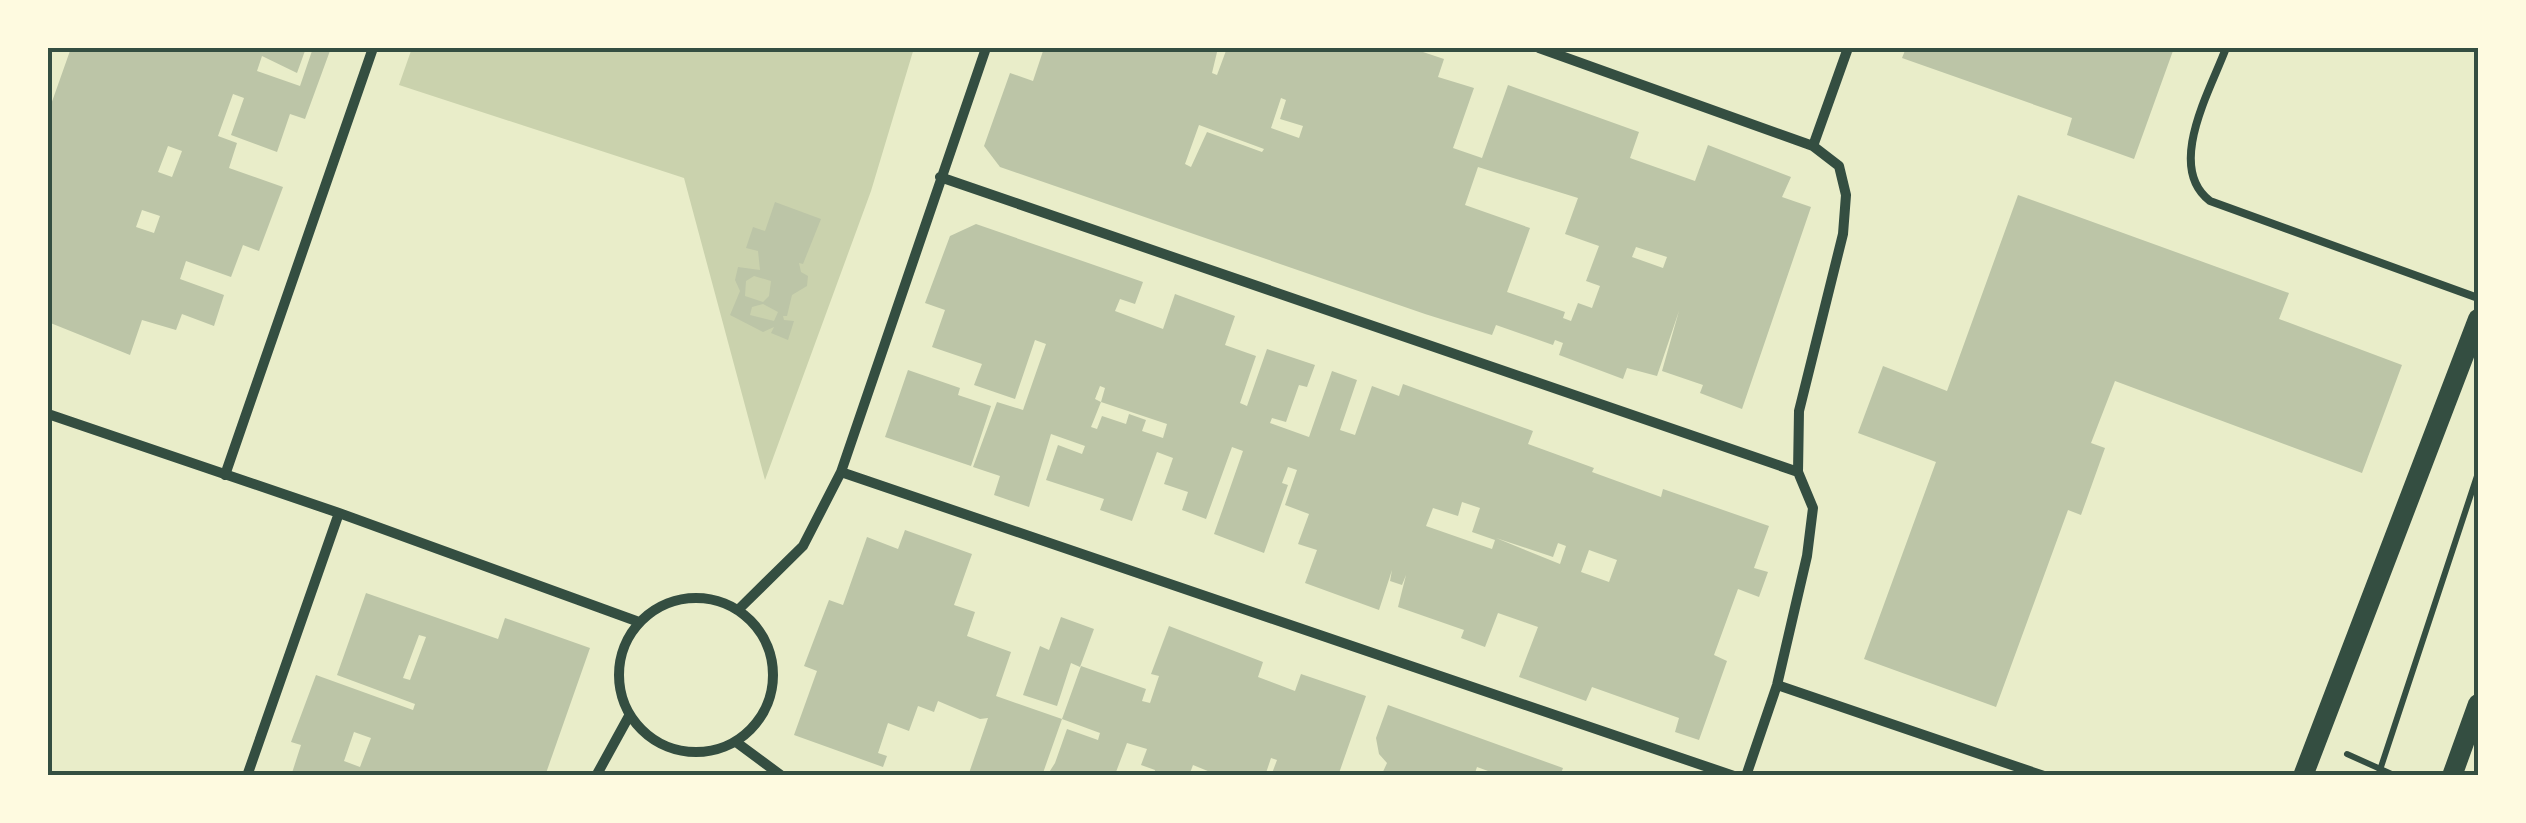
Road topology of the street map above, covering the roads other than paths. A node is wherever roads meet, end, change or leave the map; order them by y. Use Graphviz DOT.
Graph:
graph roads {
  1 [pos="373,48"];
  2 [pos="986,48"];
  3 [pos="1539,48"];
  4 [pos="1848,48"];
  5 [pos="2226,48"];
  6 [pos="1813,146"];
  7 [pos="940,177"];
  8 [pos="2478,298"];
  9 [pos="2478,319"];
  10 [pos="48,414"];
  11 [pos="841,472"];
  12 [pos="1798,472"];
  13 [pos="225,475"];
  14 [pos="340,513"];
  15 [pos="740,608"];
  16 [pos="639,622"];
  17 [pos="1778,685"];
  18 [pos="2478,704"];
  19 [pos="629,716"];
  20 [pos="736,742"];
  21 [pos="248,776"];
  22 [pos="596,776"];
  23 [pos="782,776"];
  24 [pos="1734,776"];
  25 [pos="1746,776"];
  26 [pos="2044,776"];
  27 [pos="2303,776"];
  28 [pos="2452,776"];
  1 -- 13 [label="street"];
  2 -- 7 [label="street"];
  3 -- 6 [label="street"];
  4 -- 6 [label="street"];
  5 -- 8 [label="lane"];
  6 -- 12 [label="street"];
  7 -- 11 [label="street"];
  7 -- 12 [label="street"];
  9 -- 27 [label="main road"];
  10 -- 13 [label="street"];
  11 -- 15 [label="street"];
  11 -- 24 [label="street"];
  12 -- 17 [label="street"];
  13 -- 14 [label="street"];
  14 -- 16 [label="street"];
  14 -- 21 [label="street"];
  15 -- 16 [label="street"];
  15 -- 20 [label="street"];
  16 -- 19 [label="street"];
  17 -- 25 [label="street"];
  17 -- 26 [label="street"];
  18 -- 28 [label="main road"];
  19 -- 20 [label="street"];
  19 -- 22 [label="street"];
  20 -- 23 [label="street"];
}
